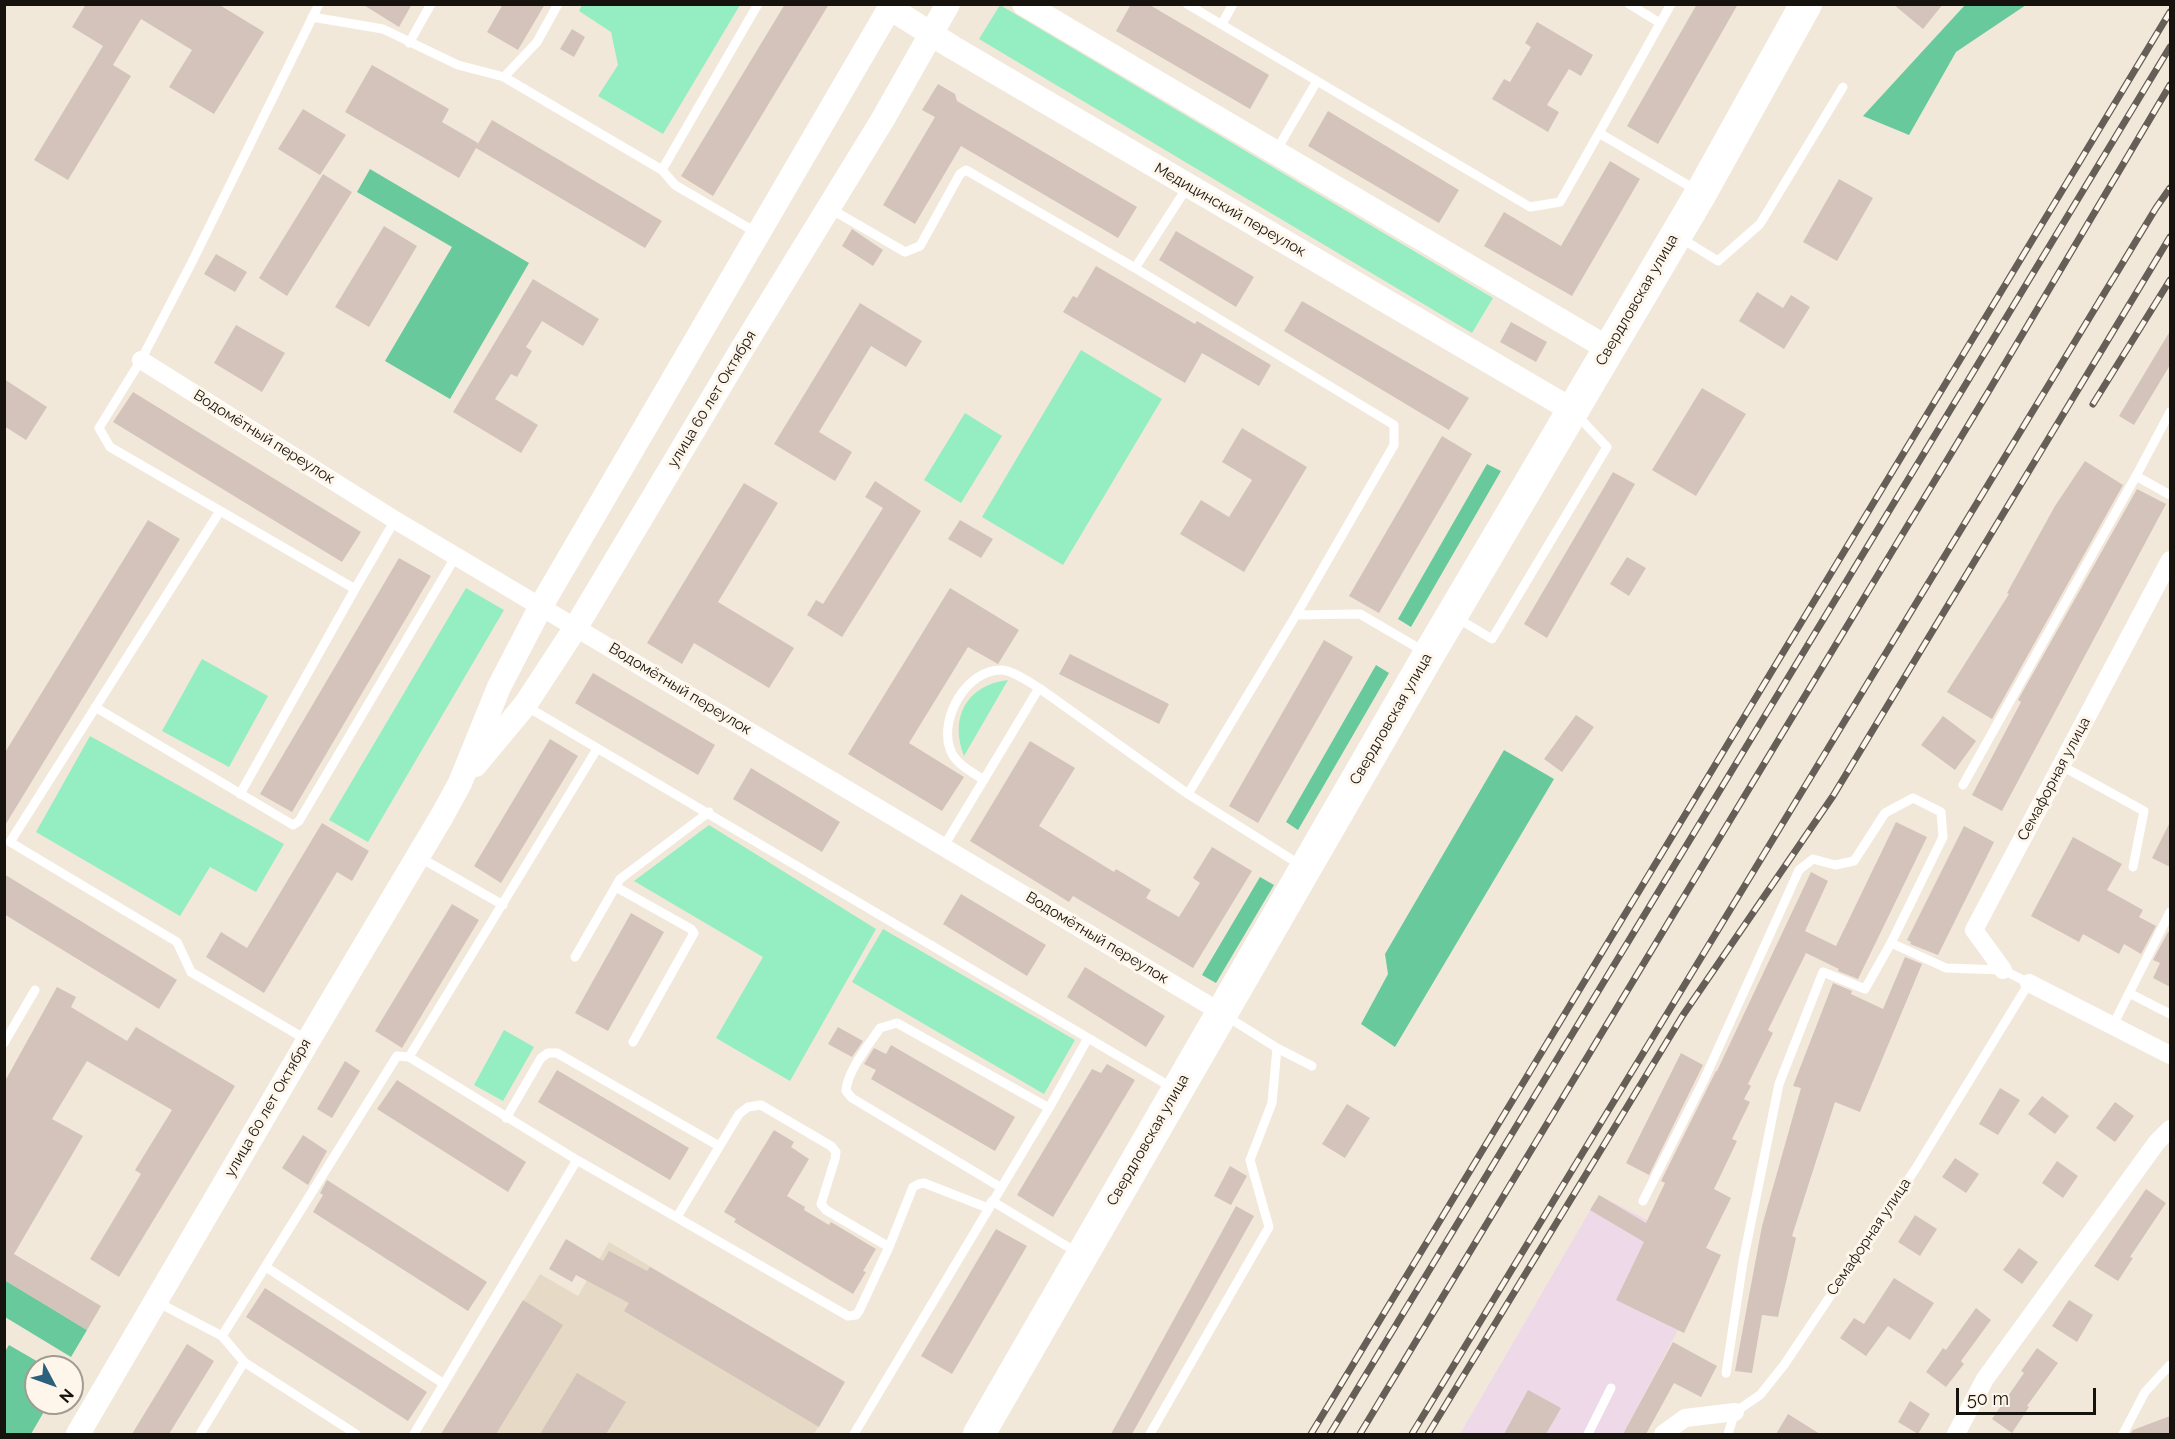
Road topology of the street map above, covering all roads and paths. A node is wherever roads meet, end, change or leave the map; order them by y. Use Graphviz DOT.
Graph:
graph roads {
  1 [pos="319,4"];
  2 [pos="431,4"];
  3 [pos="558,4"];
  4 [pos="758,4"];
  5 [pos="948,4"];
  6 [pos="1024,4"];
  7 [pos="1188,4"];
  8 [pos="1233,4"];
  9 [pos="1629,4"];
  10 [pos="1671,4"];
  11 [pos="1806,4"];
  12 [pos="891,6"];
  13 [pos="312,17"];
  14 [pos="1660,23"];
  15 [pos="1222,24"];
  16 [pos="930,34"];
  17 [pos="409,43"];
  18 [pos="504,76"];
  19 [pos="1317,81"];
  20 [pos="1843,87"];
  21 [pos="1599,133"];
  22 [pos="1274,153"];
  23 [pos="662,170"];
  24 [pos="1189,186"];
  25 [pos="1701,193"];
  26 [pos="829,208"];
  27 [pos="758,234"];
  28 [pos="1675,234"];
  29 [pos="1135,268"];
  30 [pos="1609,349"];
  31 [pos="141,360"];
  32 [pos="1572,410"];
  33 [pos="2170,412"];
  34 [pos="2136,476"];
  35 [pos="2170,495"];
  36 [pos="220,511"];
  37 [pos="395,520"];
  38 [pos="456,556"];
  39 [pos="2170,560"];
  40 [pos="355,589"];
  41 [pos="541,606"];
  42 [pos="1296,615"];
  43 [pos="1452,615"];
  44 [pos="576,627"];
  45 [pos="1429,654"];
  46 [pos="1039,688"];
  47 [pos="525,705"];
  48 [pos="95,707"];
  49 [pos="597,749"];
  50 [pos="2062,766"];
  51 [pos="984,780"];
  52 [pos="460,783"];
  53 [pos="1963,785"];
  54 [pos="240,794"];
  55 [pos="1188,794"];
  56 [pos="709,812"];
  57 [pos="944,846"];
  58 [pos="417,856"];
  59 [pos="2133,867"];
  60 [pos="1305,868"];
  61 [pos="616,887"];
  62 [pos="502,905"];
  63 [pos="2170,912"];
  64 [pos="1891,943"];
  65 [pos="574,957"];
  66 [pos="2003,970"];
  67 [pos="2029,983"];
  68 [pos="35,990"];
  69 [pos="2129,993"];
  70 [pos="1222,1013"];
  71 [pos="2170,1014"];
  72 [pos="2113,1026"];
  73 [pos="1088,1038"];
  74 [pos="308,1041"];
  75 [pos="633,1042"];
  76 [pos="4,1043"];
  77 [pos="1277,1048"];
  78 [pos="2170,1055"];
  79 [pos="409,1058"];
  80 [pos="1312,1066"];
  81 [pos="1177,1090"];
  82 [pos="1049,1108"];
  83 [pos="506,1118"];
  84 [pos="2170,1129"];
  85 [pos="719,1146"];
  86 [pos="578,1160"];
  87 [pos="1000,1187"];
  88 [pos="1643,1201"];
  89 [pos="990,1204"];
  90 [pos="678,1217"];
  91 [pos="889,1247"];
  92 [pos="1081,1256"];
  93 [pos="266,1267"];
  94 [pos="156,1301"];
  95 [pos="222,1336"];
  96 [pos="244,1362"];
  97 [pos="2170,1365"];
  98 [pos="1726,1372"];
  99 [pos="444,1384"];
  100 [pos="1611,1388"];
  101 [pos="1735,1412"];
  102 [pos="78,1434"];
  103 [pos="200,1434"];
  104 [pos="356,1434"];
  105 [pos="414,1434"];
  106 [pos="854,1434"];
  107 [pos="979,1434"];
  108 [pos="1150,1434"];
  109 [pos="1588,1434"];
  110 [pos="1663,1434"];
  111 [pos="1728,1434"];
  112 [pos="1956,1434"];
  113 [pos="2123,1434"];
  1 -- 13 [label="lane"];
  2 -- 17 [label="lane"];
  3 -- 18 [label="lane"];
  4 -- 23 [label="lane"];
  5 -- 16 [label="main road, улица 60 лет Октября"];
  6 -- 22 [label="main road"];
  7 -- 15 [label="lane"];
  8 -- 15 [label="lane"];
  9 -- 14 [label="lane"];
  10 -- 14 [label="lane"];
  11 -- 25 [label="highway, Свердловская улица"];
  12 -- 16 [label="main road, Медицинский переулок"];
  12 -- 27 [label="main road, улица 60 лет Октября"];
  13 -- 17 [label="lane"];
  13 -- 31 [label="lane"];
  14 -- 21 [label="lane"];
  15 -- 19 [label="lane"];
  16 -- 24 [label="main road, Медицинский переулок"];
  16 -- 26 [label="main road, улица 60 лет Октября"];
  17 -- 18 [label="lane"];
  18 -- 23 [label="lane"];
  19 -- 21 [label="lane"];
  19 -- 22 [label="lane"];
  20 -- 28 [label="lane"];
  21 -- 25 [label="lane"];
  22 -- 30 [label="main road"];
  23 -- 27 [label="lane"];
  24 -- 29 [label="lane"];
  24 -- 32 [label="main road, Медицинский переулок"];
  25 -- 28 [label="highway, Свердловская улица"];
  26 -- 29 [label="lane"];
  26 -- 44 [label="main road, улица 60 лет Октября"];
  27 -- 41 [label="main road, улица 60 лет Октября"];
  28 -- 30 [label="highway, Свердловская улица"];
  29 -- 42 [label="lane"];
  30 -- 32 [label="highway, Свердловская улица"];
  31 -- 36 [label="lane"];
  31 -- 37 [label="street, Водомётный переулок"];
  32 -- 43 [label="highway, Свердловская улица"];
  32 -- 43 [label="lane"];
  33 -- 34 [label="lane"];
  34 -- 35 [label="lane"];
  34 -- 53 [label="lane"];
  36 -- 40 [label="lane"];
  36 -- 48 [label="lane"];
  37 -- 38 [label="street, Водомётный переулок"];
  37 -- 40 [label="lane"];
  38 -- 41 [label="street, Водомётный переулок"];
  38 -- 54 [label="lane"];
  39 -- 50 [label="street, Семафорная улица"];
  40 -- 54 [label="lane"];
  41 -- 44 [label="street, Водомётный переулок"];
  41 -- 52 [label="main road, улица 60 лет Октября"];
  42 -- 45 [label="lane"];
  42 -- 55 [label="lane"];
  43 -- 45 [label="highway, Свердловская улица"];
  44 -- 47 [label="main road, улица 60 лет Октября"];
  44 -- 57 [label="street, Водомётный переулок"];
  45 -- 60 [label="highway, Свердловская улица"];
  46 -- 51 [label="lane"];
  46 -- 51 [label="lane"];
  46 -- 55 [label="lane"];
  47 -- 49 [label="lane"];
  47 -- 52 [label="main road, улица 60 лет Октября"];
  48 -- 54 [label="lane"];
  48 -- 74 [label="lane"];
  49 -- 56 [label="lane"];
  49 -- 62 [label="lane"];
  50 -- 59 [label="lane"];
  50 -- 66 [label="street, Семафорная улица"];
  51 -- 57 [label="lane"];
  52 -- 58 [label="main road, улица 60 лет Октября"];
  55 -- 60 [label="lane"];
  56 -- 61 [label="lane"];
  56 -- 73 [label="lane"];
  57 -- 70 [label="street, Водомётный переулок"];
  58 -- 62 [label="lane"];
  58 -- 74 [label="main road, улица 60 лет Октября"];
  60 -- 70 [label="highway, Свердловская улица"];
  61 -- 65 [label="lane"];
  61 -- 75 [label="lane"];
  62 -- 79 [label="lane"];
  63 -- 69 [label="lane"];
  64 -- 66 [label="lane"];
  64 -- 88 [label="lane"];
  64 -- 98 [label="lane"];
  66 -- 67 [label="lane, Семафорная улица"];
  67 -- 72 [label="street, Семафорная улица"];
  67 -- 101 [label="lane, Семафорная улица"];
  68 -- 76 [label="lane"];
  69 -- 71 [label="lane"];
  69 -- 72 [label="lane"];
  70 -- 77 [label="lane"];
  70 -- 81 [label="highway, Свердловская улица"];
  72 -- 78 [label="street, Семафорная улица"];
  73 -- 81 [label="lane"];
  73 -- 82 [label="lane"];
  74 -- 94 [label="main road, улица 60 лет Октября"];
  77 -- 80 [label="lane"];
  77 -- 108 [label="lane"];
  79 -- 83 [label="lane"];
  79 -- 93 [label="lane"];
  81 -- 92 [label="highway, Свердловская улица"];
  82 -- 87 [label="lane"];
  82 -- 87 [label="lane"];
  83 -- 85 [label="lane"];
  83 -- 86 [label="lane"];
  84 -- 112 [label="street"];
  85 -- 90 [label="lane"];
  85 -- 91 [label="lane"];
  86 -- 90 [label="lane"];
  86 -- 99 [label="lane"];
  87 -- 89 [label="lane"];
  89 -- 91 [label="lane"];
  89 -- 92 [label="lane"];
  89 -- 106 [label="lane"];
  90 -- 91 [label="lane"];
  92 -- 107 [label="highway, Свердловская улица"];
  93 -- 95 [label="lane"];
  93 -- 99 [label="lane"];
  94 -- 95 [label="lane"];
  94 -- 102 [label="main road, улица 60 лет Октября"];
  95 -- 96 [label="lane"];
  96 -- 103 [label="lane"];
  96 -- 104 [label="lane"];
  97 -- 113 [label="lane"];
  99 -- 105 [label="lane"];
  100 -- 109 [label="lane"];
  101 -- 110 [label="street, Семафорная улица"];
  101 -- 111 [label="lane"];
}
